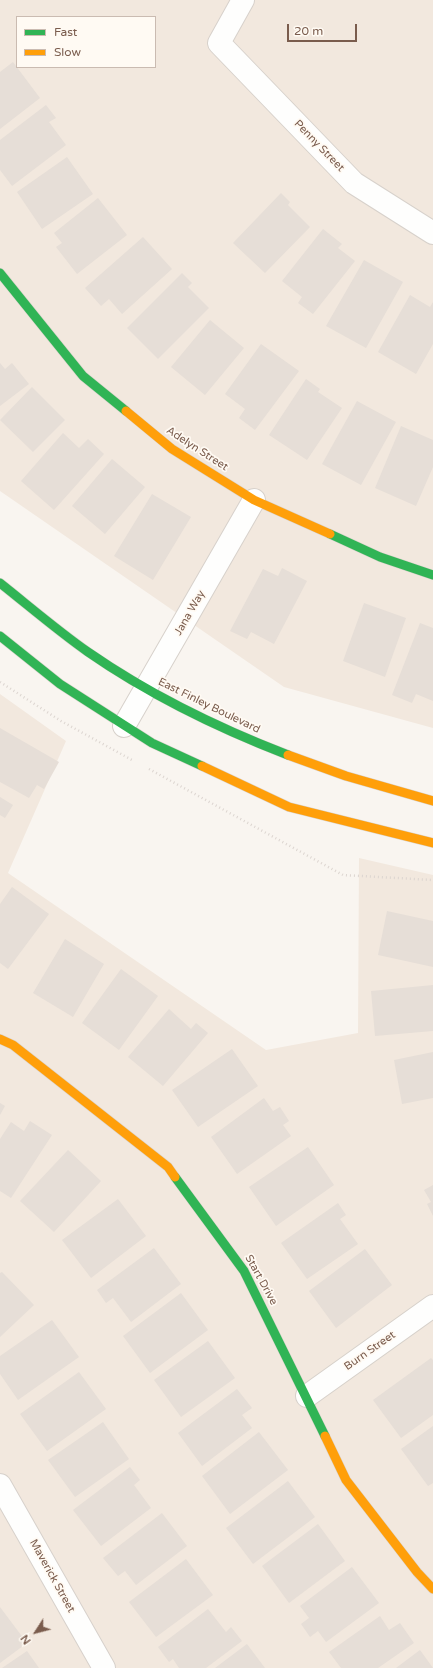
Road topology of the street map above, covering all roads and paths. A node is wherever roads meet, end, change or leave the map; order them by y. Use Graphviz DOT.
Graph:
graph roads {
  1 [pos="243,0"];
  2 [pos="433,233"];
  3 [pos="0,273"];
  4 [pos="254,500"];
  5 [pos="433,575"];
  6 [pos="0,584"];
  7 [pos="0,637"];
  8 [pos="0,682"];
  9 [pos="146,689"];
  10 [pos="124,726"];
  11 [pos="137,762"];
  12 [pos="144,766"];
  13 [pos="433,801"];
  14 [pos="433,843"];
  15 [pos="433,880"];
  16 [pos="0,1039"];
  17 [pos="433,1306"];
  18 [pos="307,1396"];
  19 [pos="0,1485"];
  20 [pos="433,1589"];
  21 [pos="104,1668"];
  1 -- 2 [label="street, Penny Street"];
  3 -- 4 [label="street, Adelyn Street"];
  4 -- 5 [label="street, Adelyn Street"];
  4 -- 9 [label="street, Jana Way"];
  6 -- 9 [label="street, East Finley Boulevard"];
  7 -- 10 [label="street"];
  8 -- 11 [label="path"];
  9 -- 10 [label="street, Jana Way"];
  9 -- 13 [label="street, East Finley Boulevard"];
  10 -- 14 [label="street"];
  12 -- 15 [label="path"];
  16 -- 18 [label="street, Start Drive"];
  17 -- 18 [label="street, Burn Street"];
  18 -- 20 [label="street, Start Drive"];
  19 -- 21 [label="street, Maverick Street"];
}
